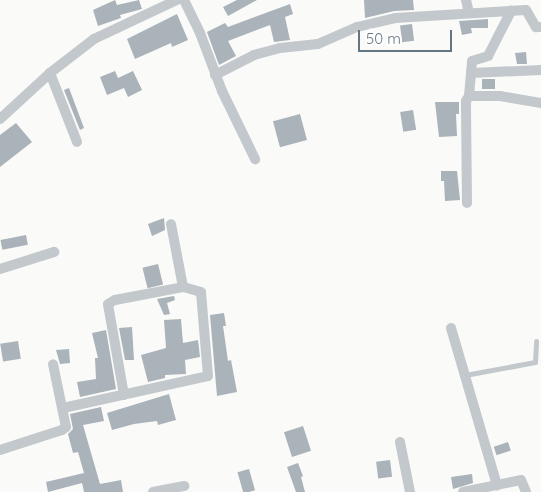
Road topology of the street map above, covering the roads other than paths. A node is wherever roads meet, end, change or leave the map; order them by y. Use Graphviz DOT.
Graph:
graph roads {
  1 [pos="177,0"];
  2 [pos="184,0"];
  3 [pos="466,0"];
  4 [pos="511,11"];
  5 [pos="469,13"];
  6 [pos="541,27"];
  7 [pos="541,70"];
  8 [pos="471,72"];
  9 [pos="50,73"];
  10 [pos="215,75"];
  11 [pos="469,96"];
  12 [pos="541,104"];
  13 [pos="0,119"];
  14 [pos="77,142"];
  15 [pos="255,159"];
  16 [pos="467,203"];
  17 [pos="170,224"];
  18 [pos="54,252"];
  19 [pos="0,269"];
  20 [pos="184,287"];
  21 [pos="451,328"];
  22 [pos="536,341"];
  23 [pos="53,364"];
  24 [pos="465,375"];
  25 [pos="124,395"];
  26 [pos="63,408"];
  27 [pos="400,442"];
  28 [pos="0,450"];
  29 [pos="497,485"];
  30 [pos="184,486"];
  31 [pos="153,492"];
  32 [pos="410,492"];
  33 [pos="463,492"];
  34 [pos="526,492"];
  1 -- 9 [label="street"];
  2 -- 10 [label="street"];
  3 -- 5 [label="street"];
  4 -- 5 [label="street"];
  4 -- 6 [label="street"];
  4 -- 8 [label="street"];
  5 -- 10 [label="street"];
  7 -- 8 [label="street"];
  8 -- 11 [label="street"];
  9 -- 13 [label="street"];
  9 -- 14 [label="street"];
  10 -- 15 [label="street"];
  11 -- 12 [label="street"];
  11 -- 16 [label="street"];
  17 -- 20 [label="street"];
  18 -- 19 [label="street"];
  20 -- 25 [label="street"];
  20 -- 25 [label="street"];
  21 -- 24 [label="street"];
  22 -- 24 [label="lane"];
  23 -- 26 [label="street"];
  24 -- 29 [label="street"];
  25 -- 26 [label="street"];
  26 -- 28 [label="street"];
  27 -- 32 [label="street"];
  29 -- 33 [label="street"];
  29 -- 34 [label="street"];
  30 -- 31 [label="street"];
}
